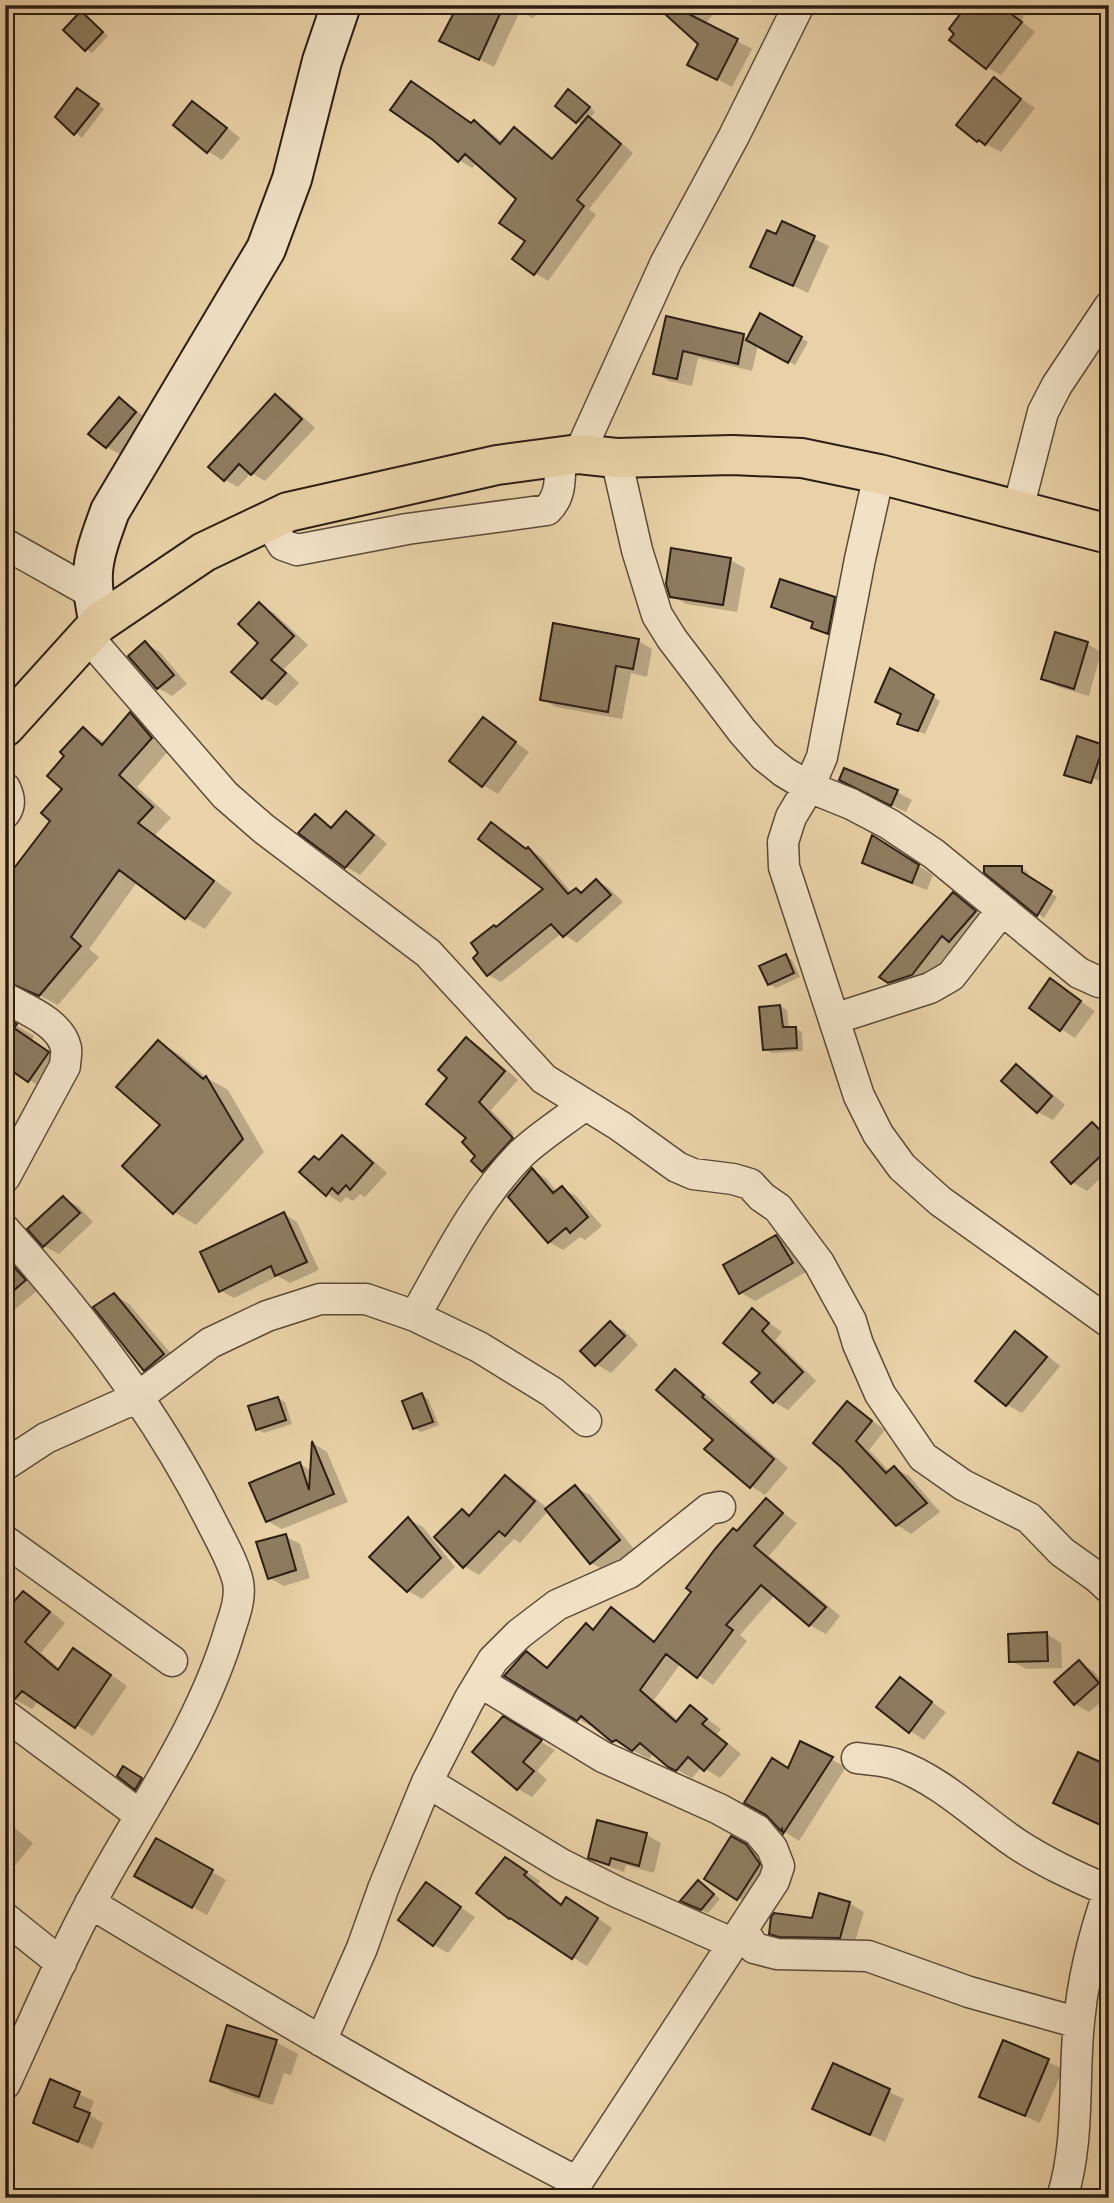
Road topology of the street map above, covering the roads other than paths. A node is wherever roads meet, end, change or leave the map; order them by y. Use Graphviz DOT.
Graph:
graph roads {
  1 [pos="341,5"];
  2 [pos="799,5"];
  3 [pos="1109,307"];
  4 [pos="585,456"];
  5 [pos="878,474"];
  6 [pos="1018,509"];
  7 [pos="269,522"];
  8 [pos="1109,534"];
  9 [pos="5,544"];
  10 [pos="93,618"];
  11 [pos="5,727"];
  12 [pos="809,787"];
  13 [pos="5,788"];
  14 [pos="5,813"];
  15 [pos="1002,910"];
  16 [pos="1109,982"];
  17 [pos="5,998"];
  18 [pos="834,1019"];
  19 [pos="585,1105"];
  20 [pos="5,1177"];
  21 [pos="5,1230"];
  22 [pos="415,1316"];
  23 [pos="1109,1322"];
  24 [pos="138,1397"];
  25 [pos="586,1421"];
  26 [pos="5,1465"];
  27 [pos="720,1507"];
  28 [pos="5,1541"];
  29 [pos="1109,1588"];
  30 [pos="172,1661"];
  31 [pos="480,1682"];
  32 [pos="5,1715"];
  33 [pos="857,1758"];
  34 [pos="427,1782"];
  35 [pos="140,1815"];
  36 [pos="1109,1891"];
  37 [pos="90,1903"];
  38 [pos="5,1918"];
  39 [pos="739,1937"];
  40 [pos="61,1962"];
  41 [pos="1079,2023"];
  42 [pos="321,2041"];
  43 [pos="5,2084"];
  44 [pos="572,2190"];
  45 [pos="1062,2198"];
  1 -- 10 [label="street"];
  2 -- 4 [label="street"];
  3 -- 6 [label="street"];
  4 -- 5 [label="main road"];
  4 -- 7 [label="main road"];
  4 -- 7 [label="street"];
  4 -- 12 [label="street"];
  5 -- 6 [label="main road"];
  5 -- 12 [label="street"];
  6 -- 8 [label="main road"];
  7 -- 10 [label="main road"];
  9 -- 10 [label="street"];
  10 -- 11 [label="main road"];
  10 -- 19 [label="street"];
  12 -- 15 [label="street"];
  12 -- 18 [label="street"];
  13 -- 14 [label="street"];
  15 -- 16 [label="street"];
  15 -- 18 [label="street"];
  17 -- 20 [label="street"];
  18 -- 23 [label="street"];
  19 -- 22 [label="street"];
  19 -- 29 [label="street"];
  21 -- 24 [label="street"];
  22 -- 24 [label="street"];
  22 -- 25 [label="street"];
  24 -- 26 [label="street"];
  24 -- 35 [label="street"];
  27 -- 31 [label="street"];
  28 -- 30 [label="street"];
  31 -- 34 [label="street"];
  31 -- 39 [label="street"];
  32 -- 35 [label="street"];
  33 -- 36 [label="street"];
  34 -- 39 [label="street"];
  34 -- 42 [label="street"];
  35 -- 37 [label="street"];
  36 -- 41 [label="street"];
  37 -- 40 [label="street"];
  37 -- 42 [label="street"];
  38 -- 40 [label="street"];
  39 -- 41 [label="street"];
  39 -- 44 [label="street"];
  40 -- 43 [label="street"];
  41 -- 45 [label="street"];
  42 -- 44 [label="street"];
}
